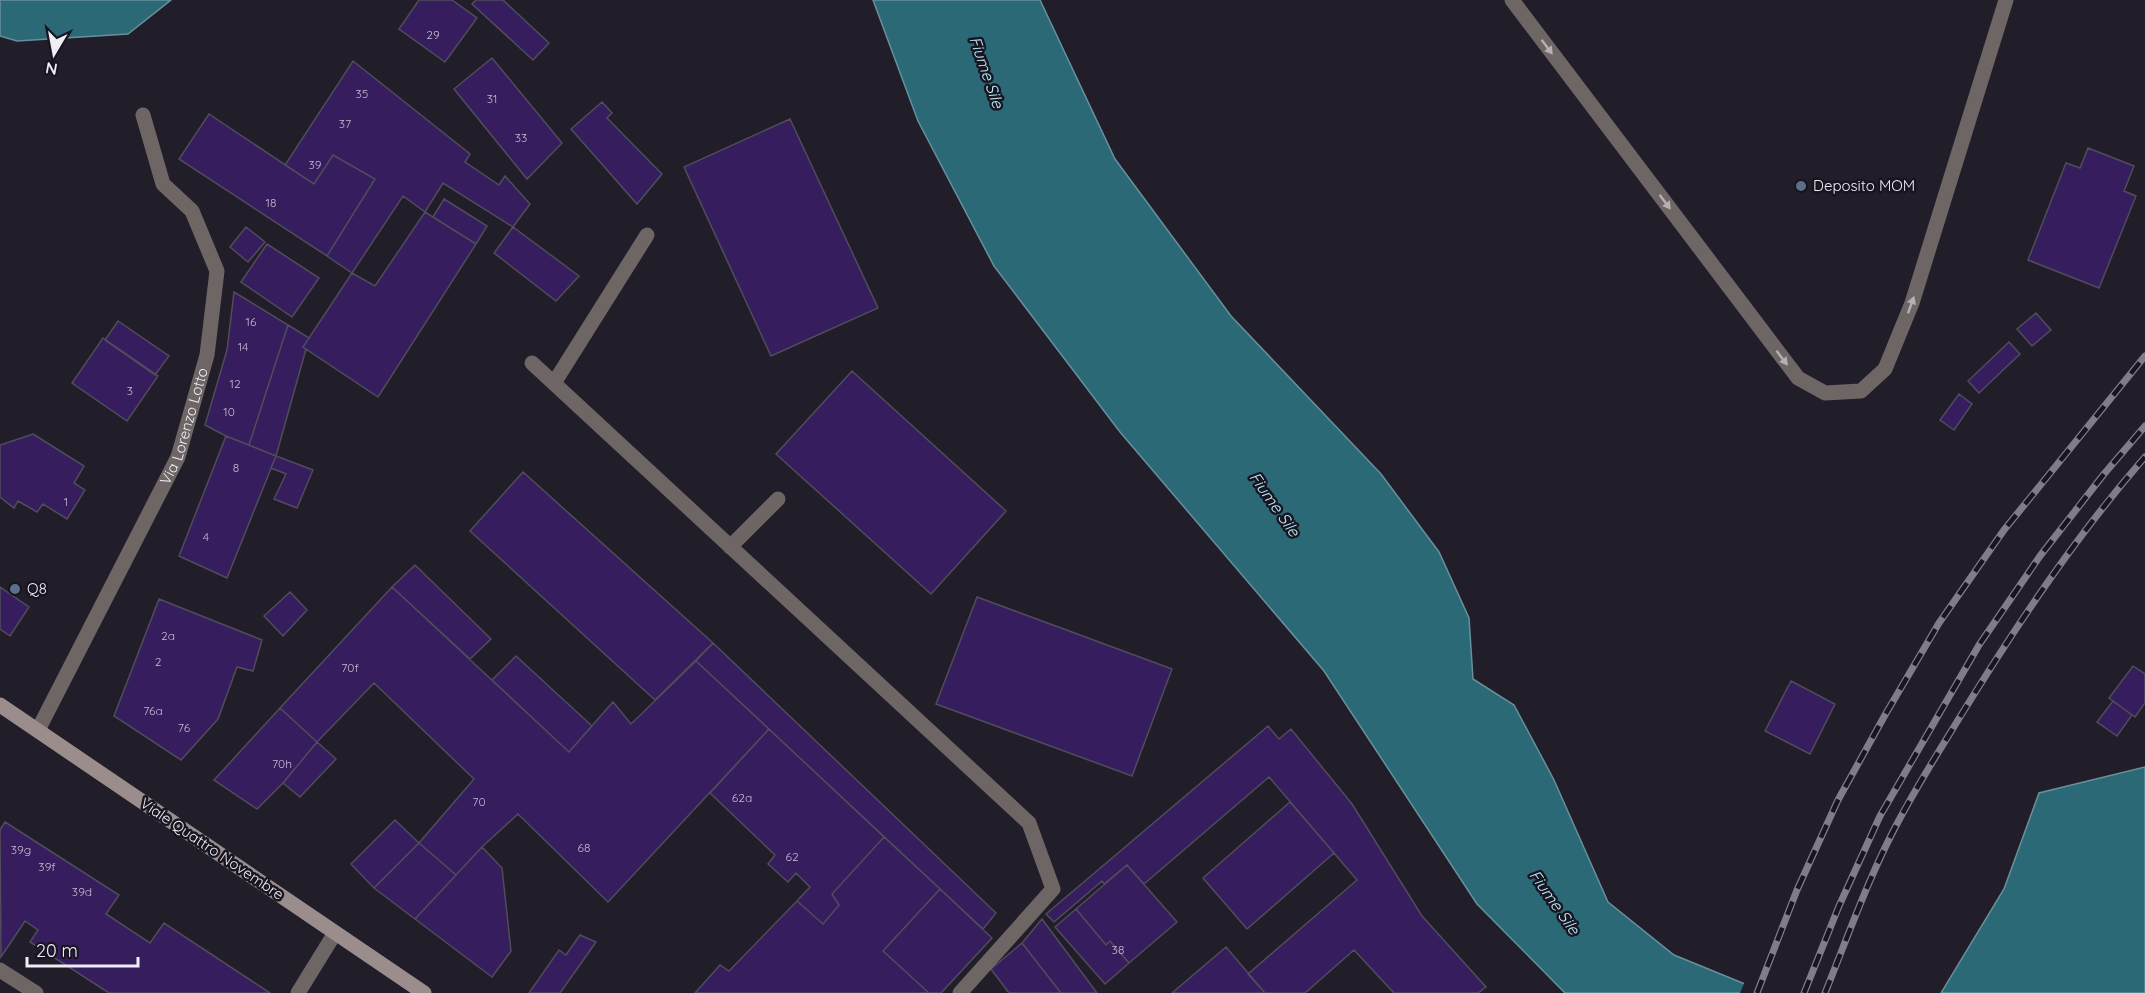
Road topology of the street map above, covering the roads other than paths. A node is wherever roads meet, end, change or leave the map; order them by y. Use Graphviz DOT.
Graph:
graph roads {
  1 [pos="1512,0"];
  2 [pos="2006,0"];
  3 [pos="143,115"];
  4 [pos="646,235"];
  5 [pos="532,363"];
  6 [pos="554,383"];
  7 [pos="778,499"];
  8 [pos="730,547"];
  9 [pos="0,705"];
  10 [pos="38,730"];
  11 [pos="335,933"];
  12 [pos="0,970"];
  13 [pos="36,993"];
  14 [pos="298,993"];
  15 [pos="424,993"];
  16 [pos="960,993"];
  1 -- 2 [label="street, one-way"];
  3 -- 10 [label="street, Via Lorenzo Lotto"];
  4 -- 6 [label="street"];
  5 -- 6 [label="street"];
  6 -- 8 [label="street"];
  7 -- 8 [label="street"];
  8 -- 16 [label="street"];
  9 -- 10 [label="main road, Viale Quattro Novembre"];
  10 -- 11 [label="main road, Viale Quattro Novembre"];
  11 -- 14 [label="street"];
  11 -- 15 [label="main road, Viale Quattro Novembre"];
  12 -- 13 [label="street"];
}
